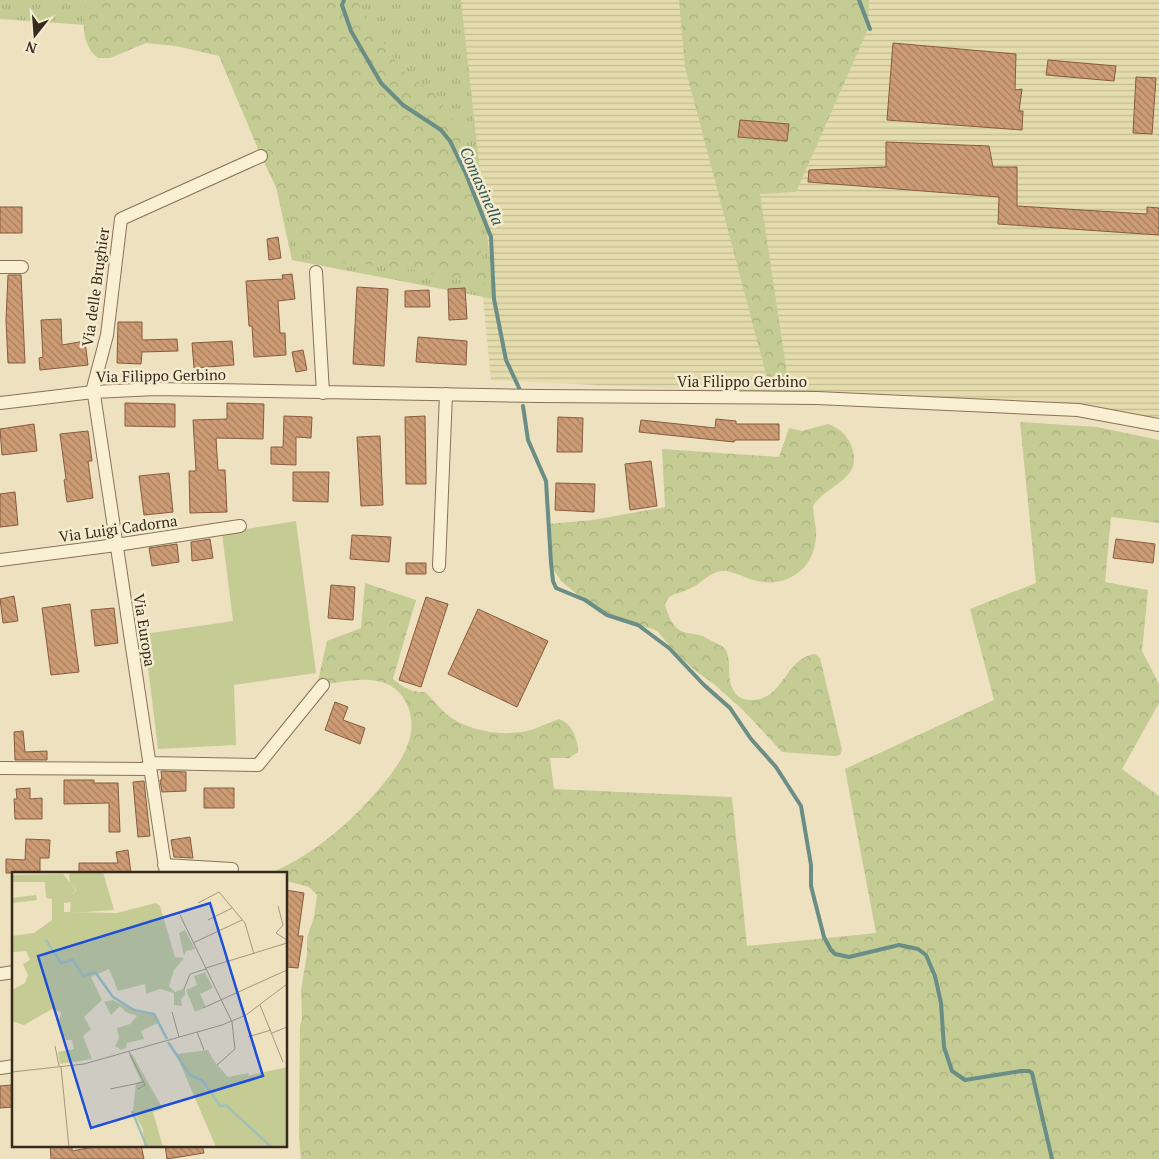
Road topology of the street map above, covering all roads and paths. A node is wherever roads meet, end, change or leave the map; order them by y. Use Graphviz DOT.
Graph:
graph roads {
  1 [pos="261,156"];
  2 [pos="0,267"];
  3 [pos="22,267"];
  4 [pos="316,272"];
  5 [pos="93,392"];
  6 [pos="322,392"];
  7 [pos="446,394"];
  8 [pos="0,403"];
  9 [pos="1159,424"];
  10 [pos="240,526"];
  11 [pos="116,545"];
  12 [pos="0,560"];
  13 [pos="439,566"];
  14 [pos="323,685"];
  15 [pos="149,766"];
  16 [pos="0,768"];
  17 [pos="165,869"];
  18 [pos="232,869"];
  1 -- 5 [label="street, Via delle Brughier"];
  2 -- 3 [label="street"];
  4 -- 6 [label="street"];
  5 -- 6 [label="street, Via Filippo Gerbino"];
  5 -- 8 [label="street, Via Filippo Gerbino"];
  5 -- 11 [label="street, Via Europa"];
  6 -- 7 [label="street, Via Filippo Gerbino"];
  7 -- 9 [label="street, Via Filippo Gerbino"];
  7 -- 13 [label="street"];
  10 -- 11 [label="street, Via Luigi Cadorna"];
  11 -- 12 [label="street, Via Luigi Cadorna"];
  11 -- 15 [label="street, Via Europa"];
  14 -- 15 [label="street"];
  15 -- 16 [label="street"];
  15 -- 17 [label="street, Via Europa"];
  17 -- 18 [label="street"];
}
